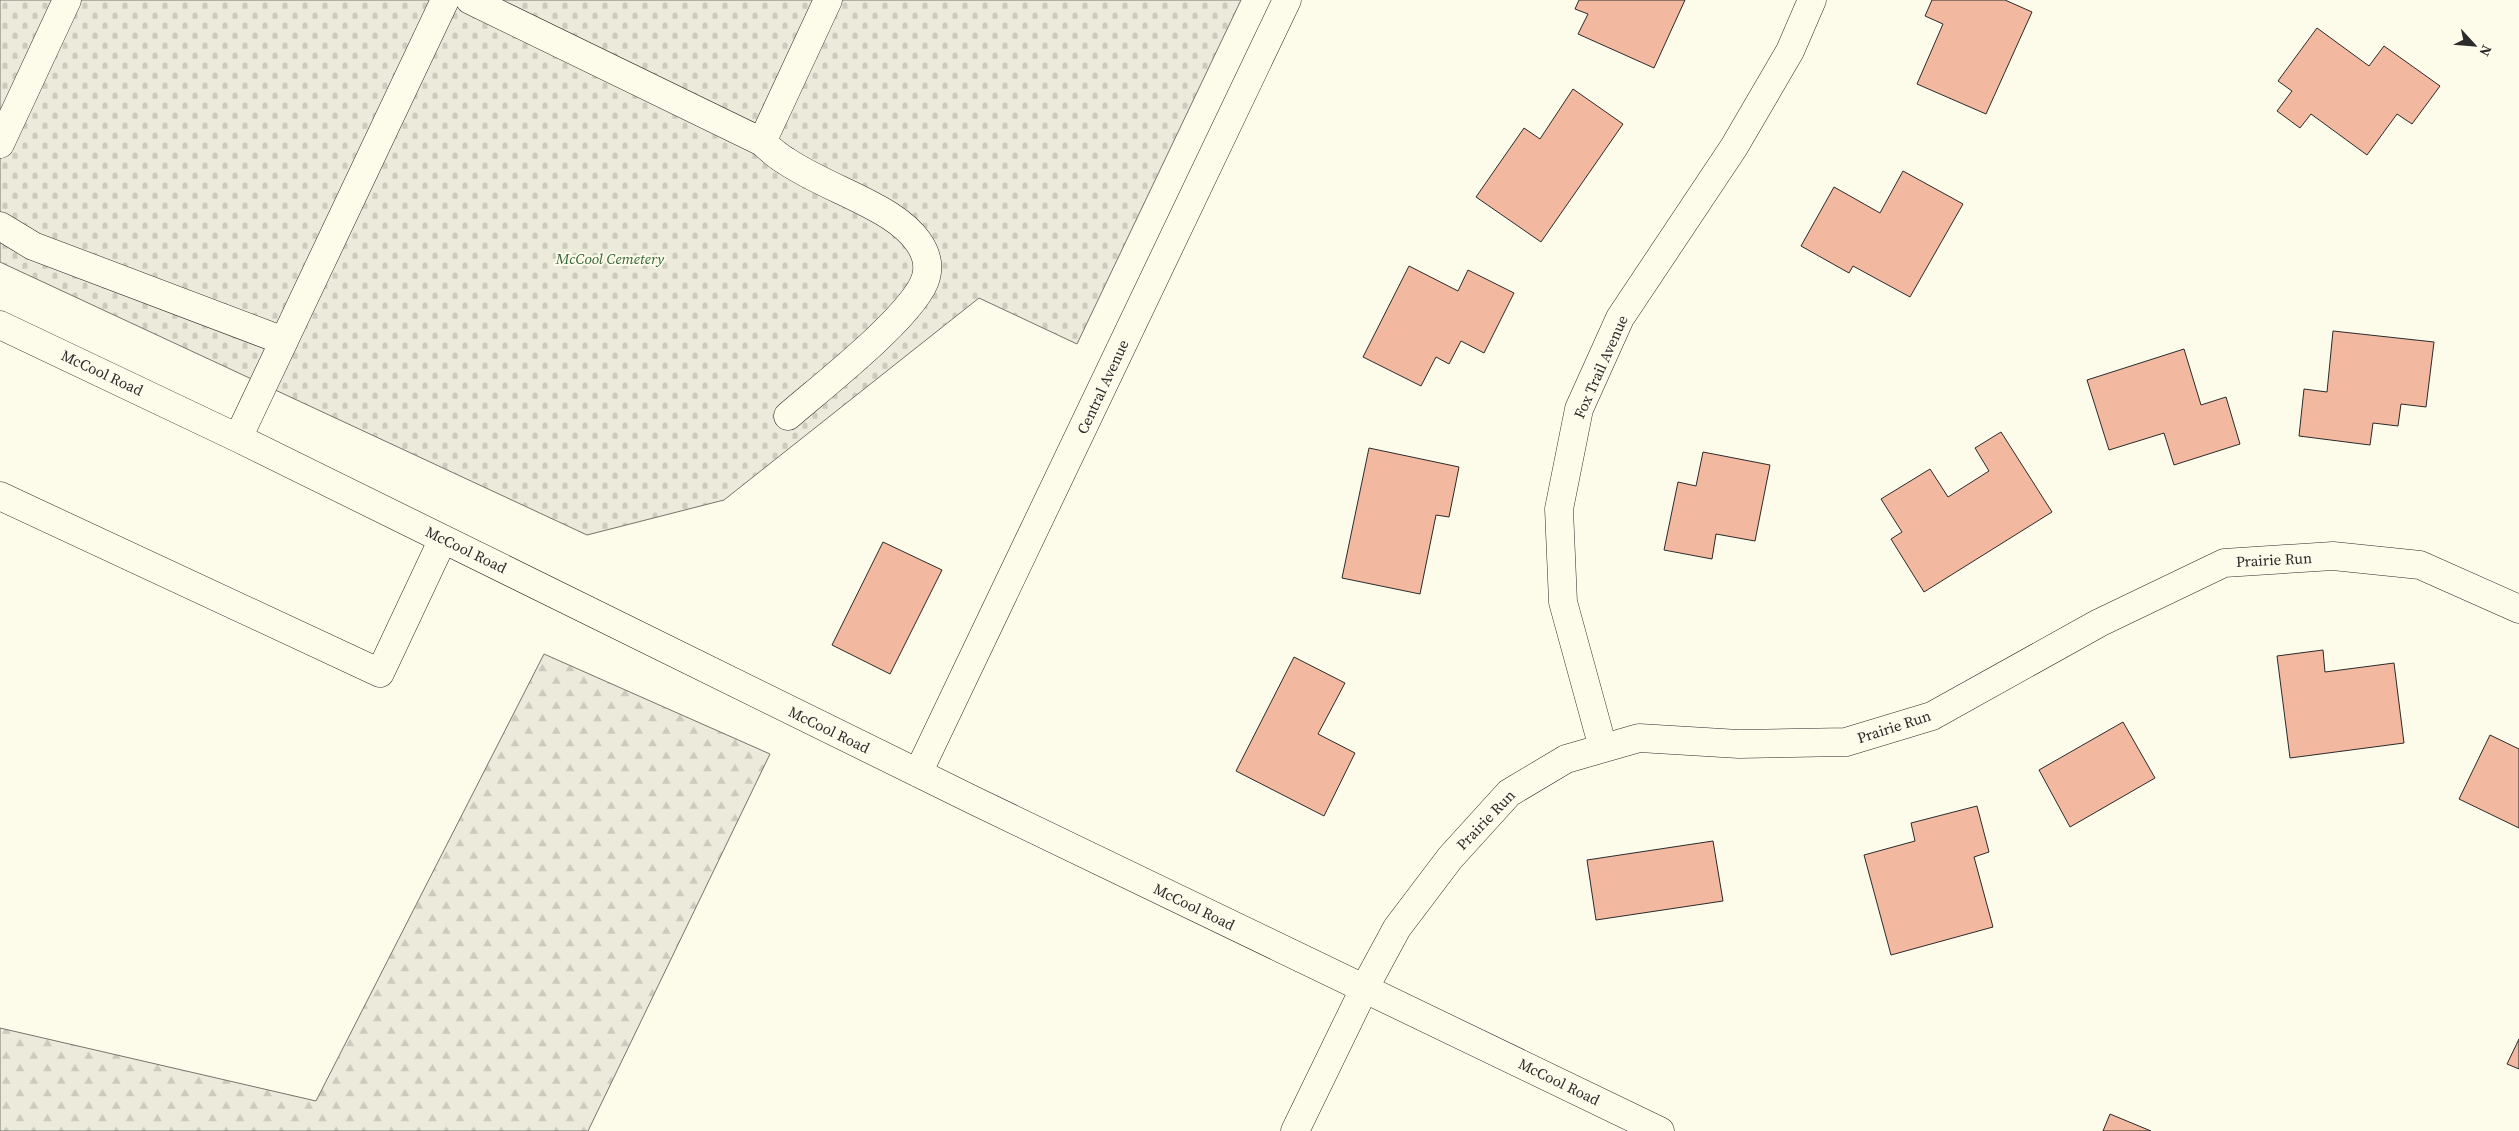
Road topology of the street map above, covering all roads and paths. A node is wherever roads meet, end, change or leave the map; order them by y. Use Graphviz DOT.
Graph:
graph roads {
  1 [pos="67,0"];
  2 [pos="445,0"];
  3 [pos="470,0"];
  4 [pos="828,0"];
  5 [pos="1287,0"];
  6 [pos="1812,0"];
  7 [pos="762,142"];
  8 [pos="0,144"];
  9 [pos="0,226"];
  10 [pos="0,325"];
  11 [pos="284,341"];
  12 [pos="788,416"];
  13 [pos="238,438"];
  14 [pos="0,496"];
  15 [pos="443,539"];
  16 [pos="2519,609"];
  17 [pos="1603,748"];
  18 [pos="918,773"];
  19 [pos="1364,989"];
  20 [pos="1296,1131"];
  21 [pos="1660,1131"];
  1 -- 8 [label="street"];
  2 -- 11 [label="street"];
  3 -- 7 [label="street"];
  4 -- 7 [label="street"];
  5 -- 18 [label="street, Central Avenue"];
  6 -- 17 [label="street, Fox Trail Avenue"];
  7 -- 12 [label="street"];
  9 -- 11 [label="street"];
  10 -- 13 [label="street, McCool Road"];
  11 -- 13 [label="street"];
  13 -- 15 [label="street, McCool Road"];
  14 -- 15 [label="street"];
  15 -- 18 [label="street, McCool Road"];
  16 -- 17 [label="street, Prairie Run"];
  17 -- 19 [label="street, Prairie Run"];
  18 -- 19 [label="street, McCool Road"];
  19 -- 20 [label="street, Prairie Run"];
  19 -- 21 [label="street, McCool Road"];
}
